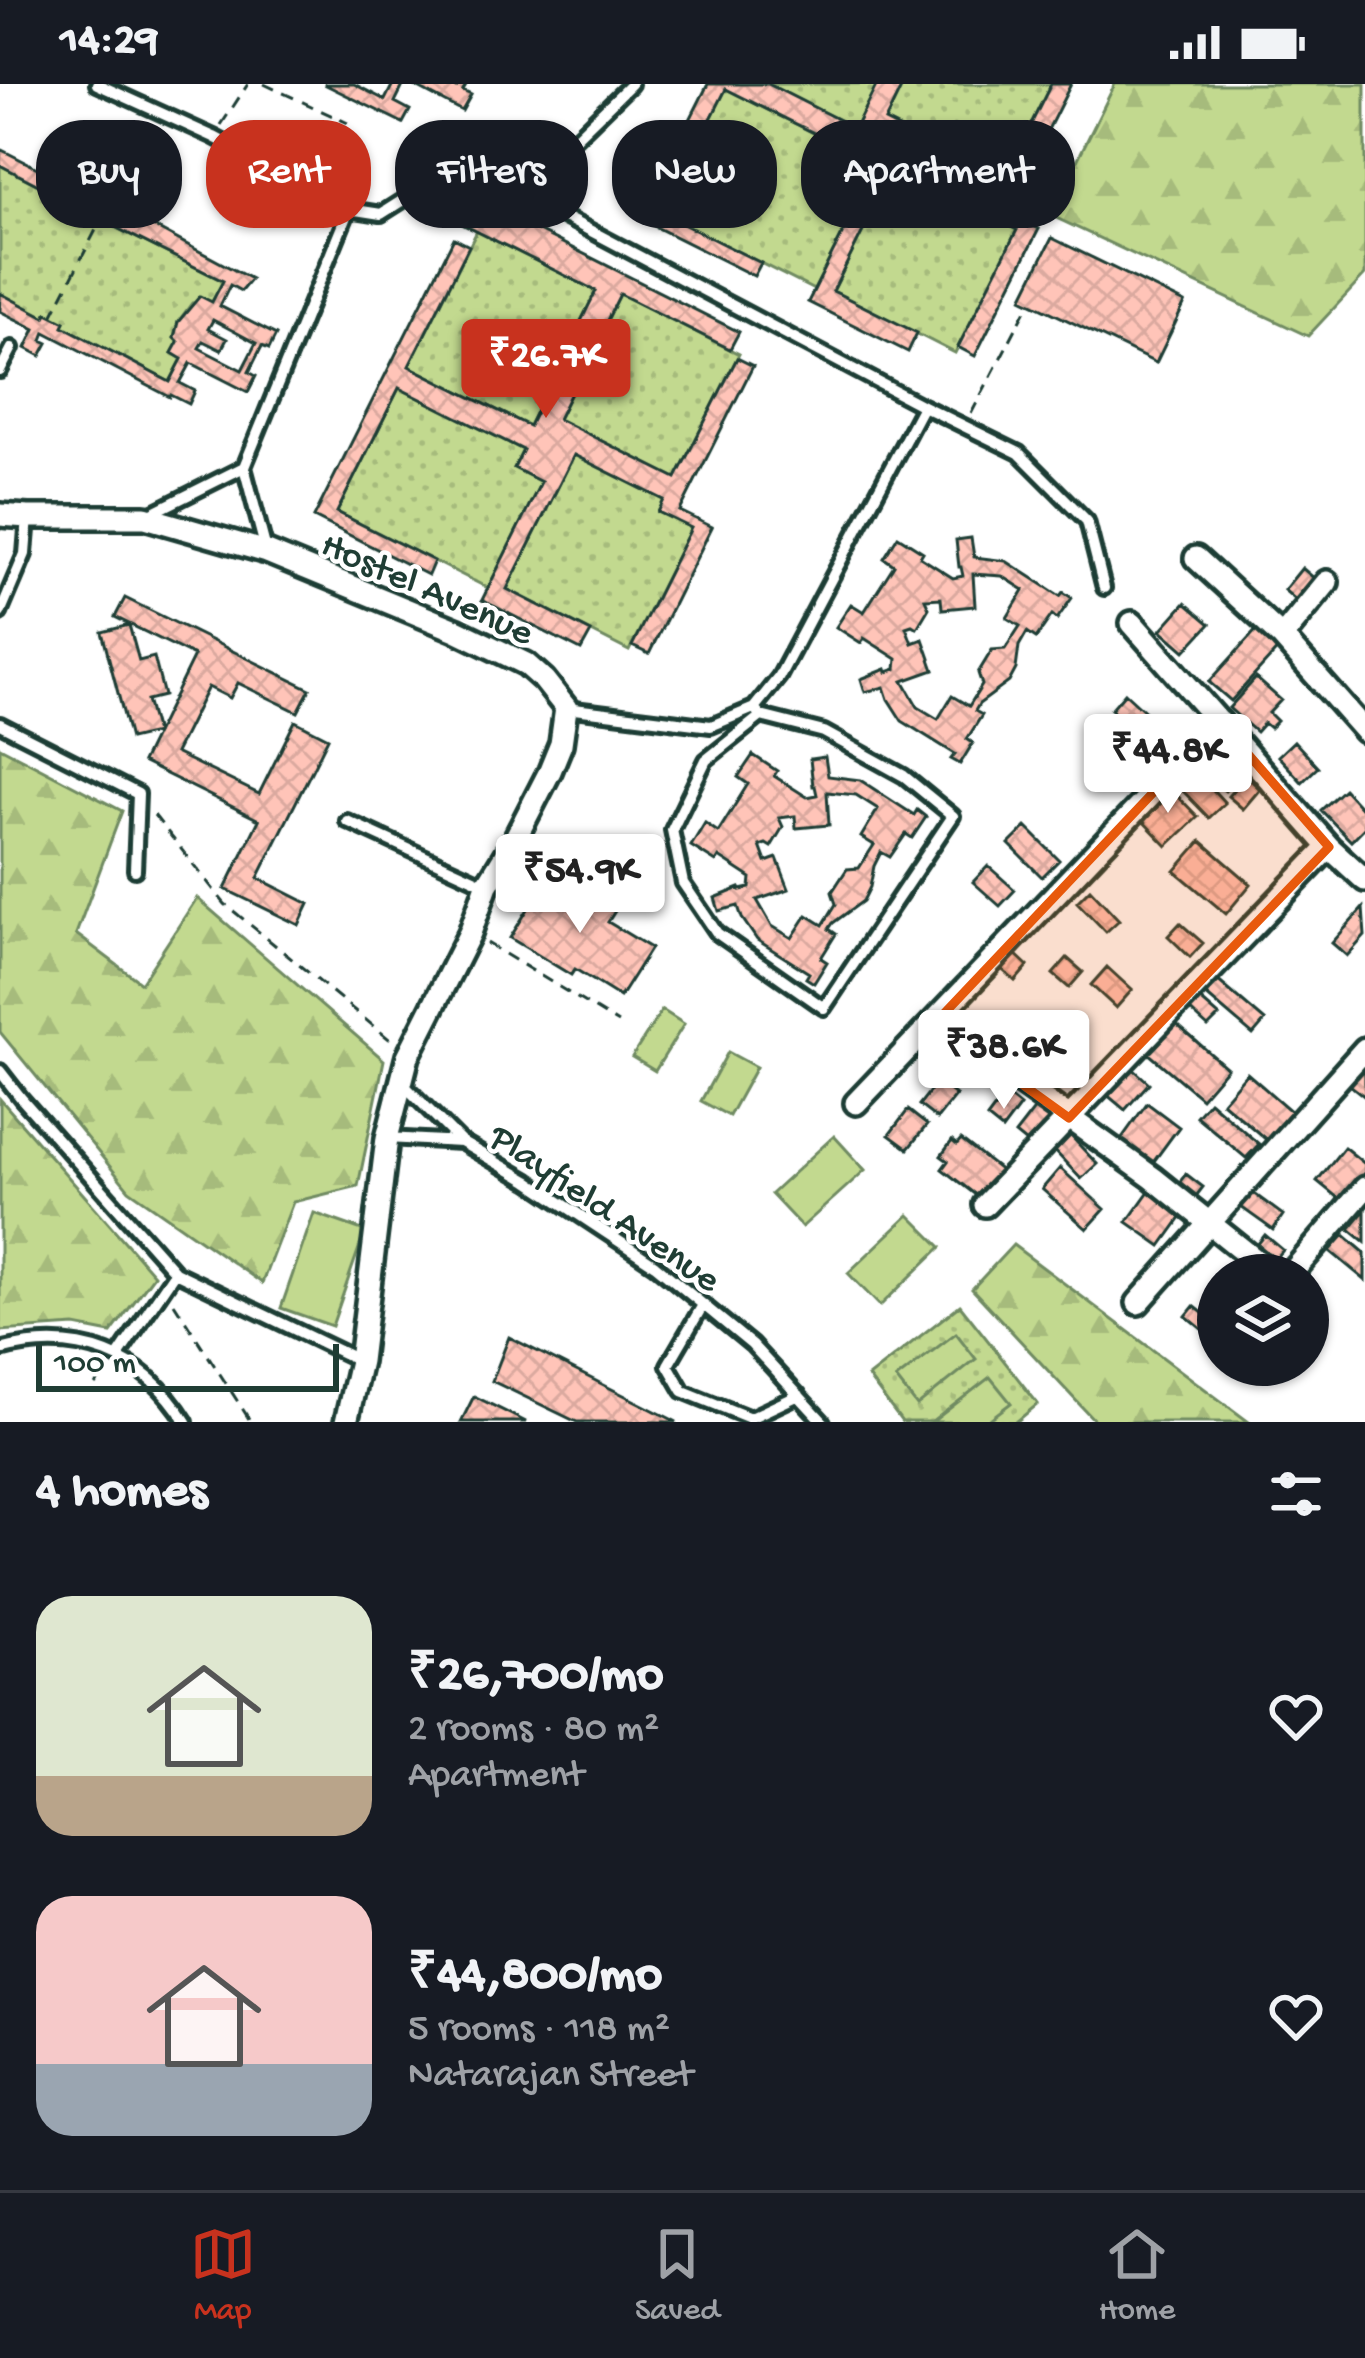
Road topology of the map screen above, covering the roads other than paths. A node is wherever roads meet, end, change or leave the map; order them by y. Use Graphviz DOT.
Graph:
graph roads {
  1 [pos="97,84"];
  2 [pos="632,84"];
  3 [pos="588,126"];
  4 [pos="206,133"];
  5 [pos="341,228"];
  6 [pos="585,228"];
  7 [pos="12,348"];
  8 [pos="0,370"];
  9 [pos="923,406"];
  10 [pos="244,466"];
  11 [pos="0,514"];
  12 [pos="145,517"];
  13 [pos="28,518"];
  14 [pos="267,552"];
  15 [pos="1196,558"];
  16 [pos="1327,582"];
  17 [pos="1104,588"];
  18 [pos="0,613"];
  19 [pos="1132,623"];
  20 [pos="1282,637"];
  21 [pos="566,708"];
  22 [pos="757,712"];
  23 [pos="1220,722"];
  24 [pos="0,724"];
  25 [pos="1365,731"];
  26 [pos="347,821"];
  27 [pos="1329,847"];
  28 [pos="135,870"];
  29 [pos="1365,880"];
  30 [pos="487,885"];
  31 [pos="936,1022"];
  32 [pos="1365,1049"];
  33 [pos="0,1071"];
  34 [pos="403,1084"];
  35 [pos="856,1103"];
  36 [pos="1069,1118"];
  37 [pos="387,1138"];
  38 [pos="461,1142"];
  39 [pos="1365,1188"];
  40 [pos="985,1205"];
  41 [pos="1209,1224"];
  42 [pos="1247,1254"];
  43 [pos="1308,1254"];
  44 [pos="175,1272"];
  45 [pos="1138,1303"];
  46 [pos="704,1304"];
  47 [pos="0,1350"];
  48 [pos="118,1356"];
  49 [pos="360,1361"];
  50 [pos="800,1395"];
  51 [pos="186,1422"];
  52 [pos="346,1422"];
  53 [pos="823,1422"];
  1 -- 4 [label="lane"];
  2 -- 3 [label="lane"];
  5 -- 10 [label="lane"];
  6 -- 9 [label="lane"];
  7 -- 8 [label="lane"];
  9 -- 17 [label="lane"];
  9 -- 22 [label="lane"];
  10 -- 12 [label="lane"];
  10 -- 14 [label="lane"];
  11 -- 13 [label="street, Hostel Avenue"];
  12 -- 13 [label="street, Hostel Avenue"];
  12 -- 14 [label="street, Hostel Avenue"];
  13 -- 18 [label="lane"];
  14 -- 21 [label="street, Hostel Avenue"];
  15 -- 20 [label="street"];
  16 -- 20 [label="street"];
  19 -- 23 [label="street"];
  20 -- 25 [label="street"];
  21 -- 22 [label="lane"];
  21 -- 30 [label="street"];
  22 -- 22 [label="lane"];
  23 -- 27 [label="street"];
  23 -- 31 [label="street"];
  24 -- 28 [label="lane"];
  26 -- 30 [label="lane"];
  27 -- 29 [label="street"];
  27 -- 36 [label="street"];
  30 -- 34 [label="street"];
  31 -- 35 [label="street"];
  31 -- 36 [label="street"];
  32 -- 41 [label="street"];
  33 -- 44 [label="lane"];
  34 -- 37 [label="street"];
  34 -- 38 [label="lane"];
  36 -- 40 [label="street"];
  36 -- 41 [label="street"];
  37 -- 38 [label="lane, Playfield Avenue"];
  37 -- 49 [label="street"];
  38 -- 46 [label="lane, Playfield Avenue"];
  39 -- 43 [label="street"];
  41 -- 42 [label="street"];
  41 -- 45 [label="street"];
  44 -- 48 [label="lane"];
  44 -- 49 [label="lane"];
  46 -- 50 [label="lane, Playfield Avenue"];
  46 -- 50 [label="lane"];
  47 -- 48 [label="lane"];
  48 -- 51 [label="lane"];
  49 -- 52 [label="street"];
  50 -- 53 [label="lane, Playfield Avenue"];
}
